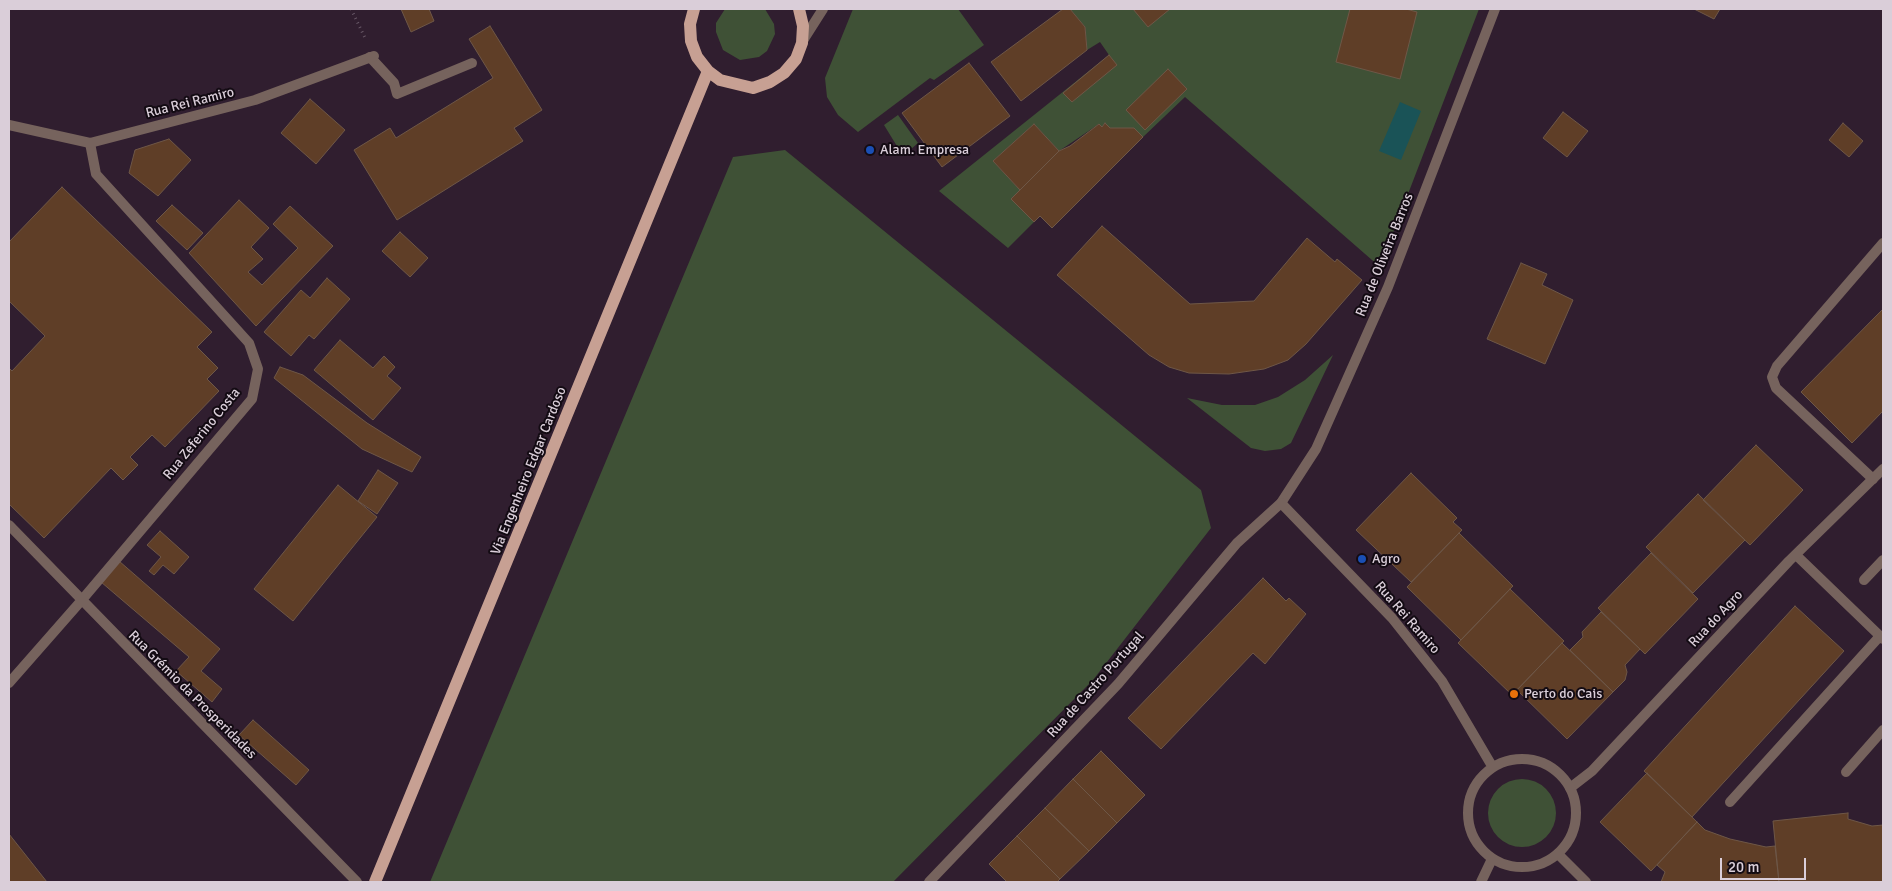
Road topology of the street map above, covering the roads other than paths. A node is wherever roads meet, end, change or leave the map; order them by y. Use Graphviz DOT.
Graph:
graph roads {
  1 [pos="694,9"];
  2 [pos="799,9"];
  3 [pos="823,9"];
  4 [pos="1495,9"];
  5 [pos="802,43"];
  6 [pos="472,63"];
  7 [pos="708,71"];
  8 [pos="9,125"];
  9 [pos="90,143"];
  10 [pos="1883,243"];
  11 [pos="1883,469"];
  12 [pos="1873,479"];
  13 [pos="1282,503"];
  14 [pos="9,526"];
  15 [pos="1796,555"];
  16 [pos="1883,560"];
  17 [pos="1864,580"];
  18 [pos="81,601"];
  19 [pos="1882,637"];
  20 [pos="9,683"];
  21 [pos="1883,730"];
  22 [pos="1492,766"];
  23 [pos="1846,772"];
  24 [pos="1570,788"];
  25 [pos="1730,802"];
  26 [pos="1558,854"];
  27 [pos="1492,859"];
  28 [pos="357,882"];
  29 [pos="376,882"];
  30 [pos="929,882"];
  31 [pos="1481,882"];
  32 [pos="1586,882"];
  1 -- 7 [label="main road"];
  2 -- 5 [label="main road"];
  3 -- 5 [label="street"];
  4 -- 13 [label="street, Rua de Oliveira Barros"];
  5 -- 7 [label="main road"];
  6 -- 9 [label="street, Rua Rei Ramiro"];
  7 -- 29 [label="main road, Via Engenheiro Edgar Cardoso"];
  8 -- 9 [label="street, Rua Rei Ramiro"];
  9 -- 18 [label="street, Rua Zeferino Costa"];
  10 -- 12 [label="street"];
  11 -- 12 [label="street, Rua do Agro"];
  12 -- 15 [label="street, Rua do Agro"];
  13 -- 22 [label="street, Rua Rei Ramiro"];
  13 -- 30 [label="street, Rua de Castro Portugal"];
  14 -- 18 [label="street, Rua Grémio da Prosperidades"];
  15 -- 19 [label="street"];
  15 -- 24 [label="street, Rua do Agro"];
  16 -- 17 [label="street"];
  18 -- 20 [label="street, Rua Zeferino Costa"];
  18 -- 28 [label="street, Rua Grémio da Prosperidades"];
  19 -- 25 [label="street"];
  21 -- 23 [label="street"];
  22 -- 24 [label="street"];
  22 -- 27 [label="street"];
  24 -- 26 [label="street"];
  26 -- 27 [label="street"];
  26 -- 32 [label="street"];
  27 -- 31 [label="street"];
}
